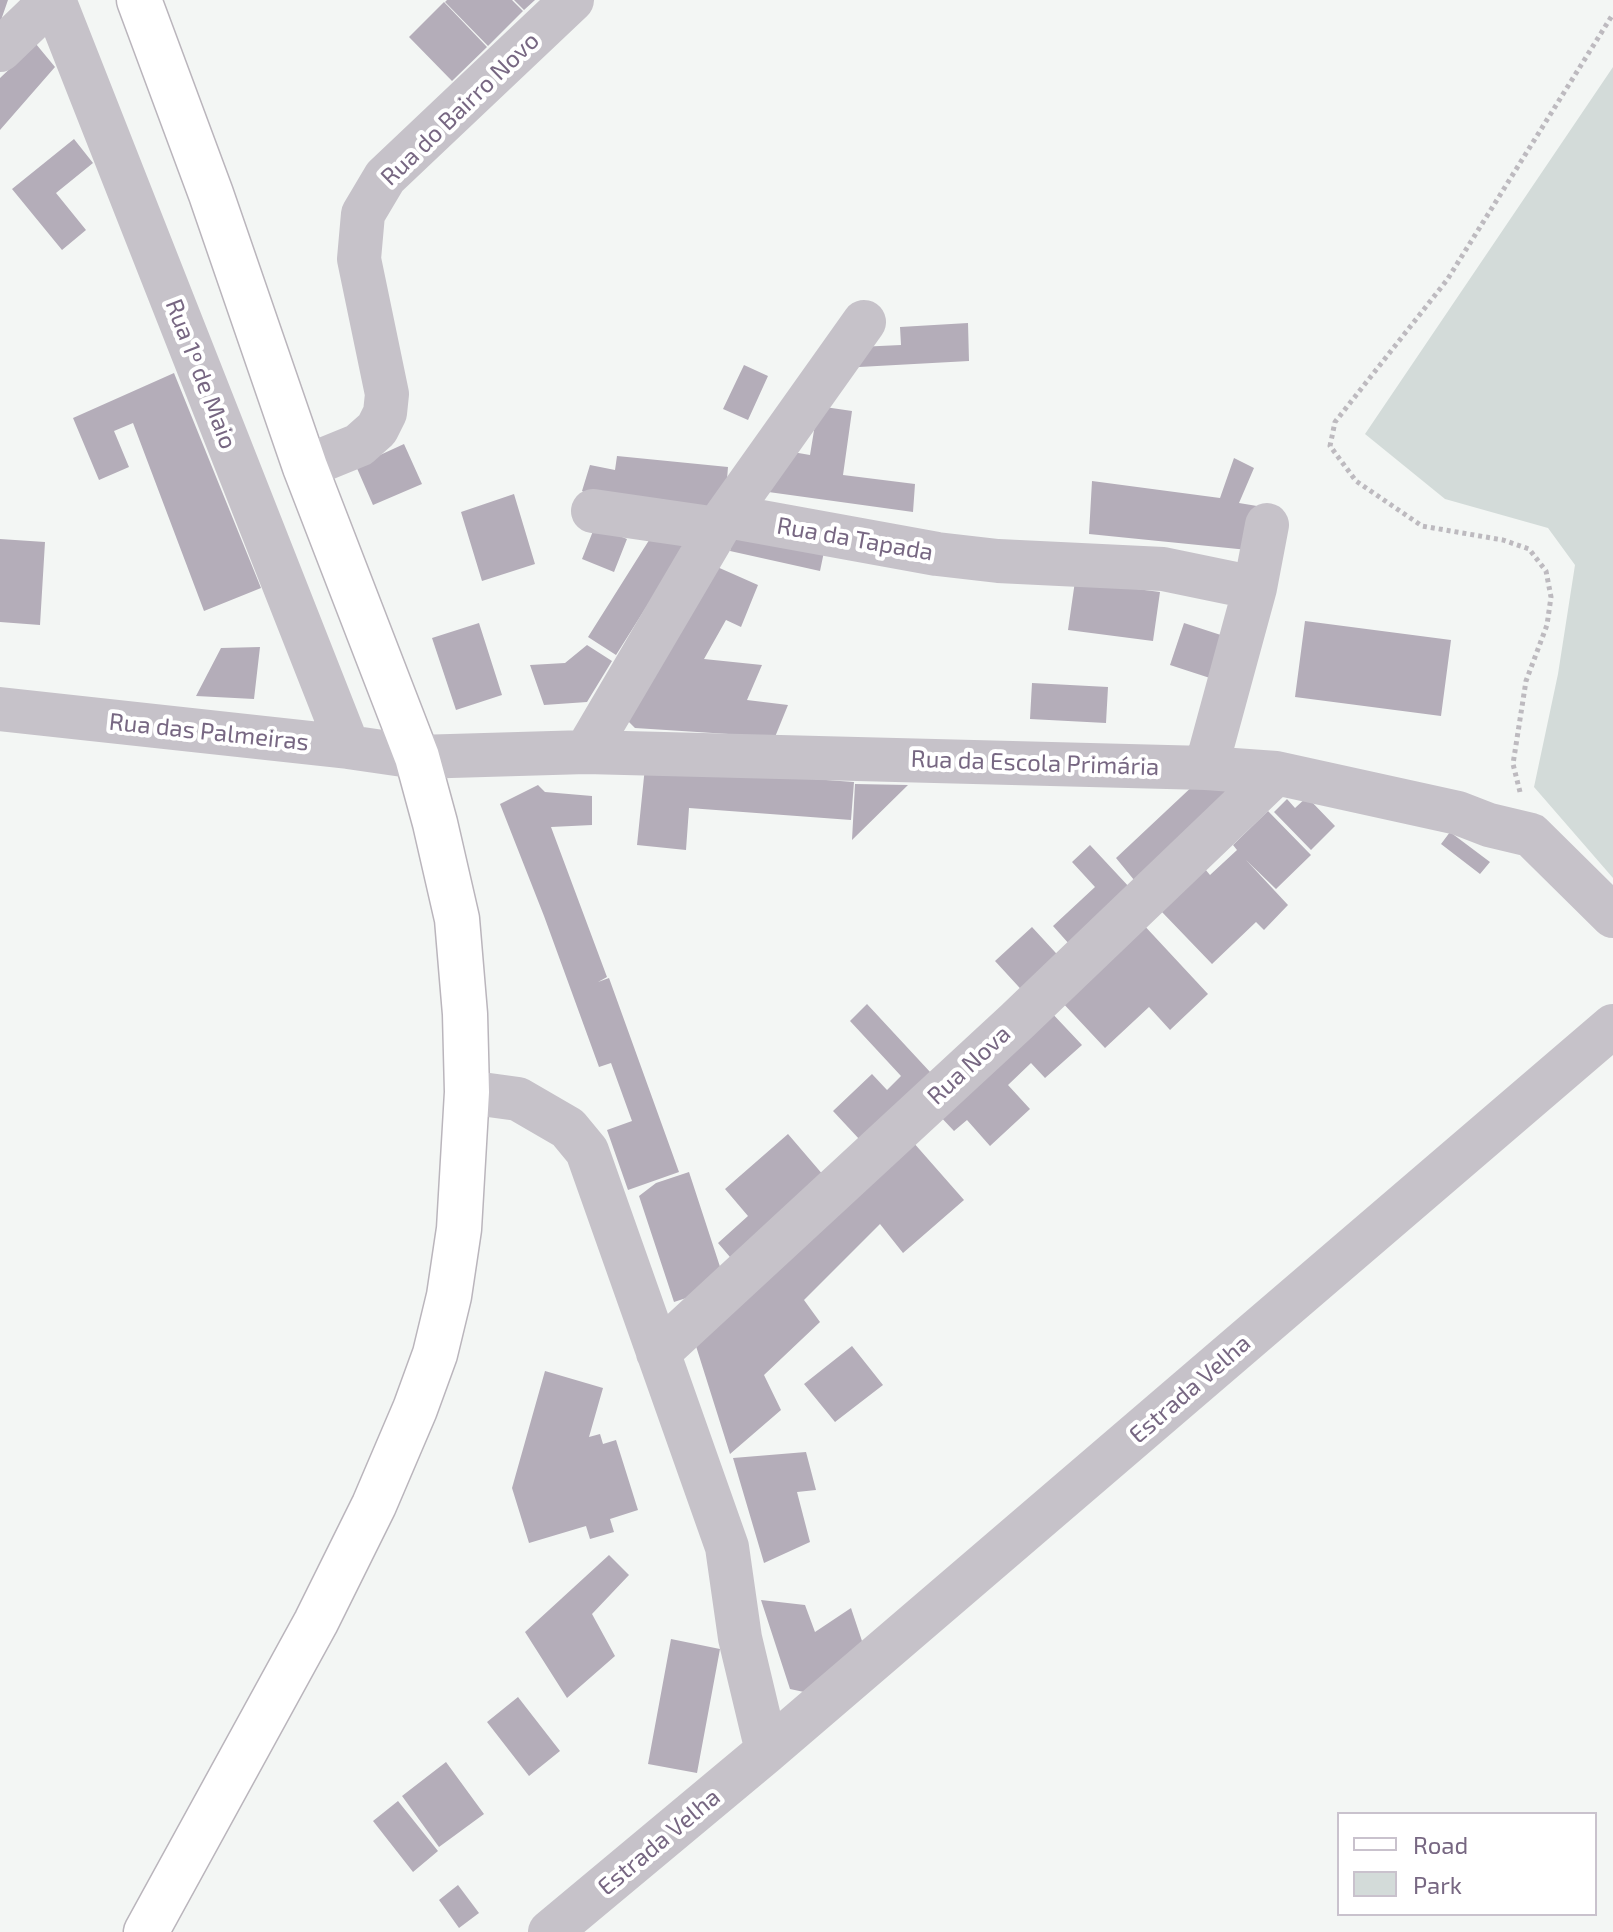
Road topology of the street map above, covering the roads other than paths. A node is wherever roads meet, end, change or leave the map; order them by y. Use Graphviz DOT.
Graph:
graph roads {
  1 [pos="53,0"];
  2 [pos="139,0"];
  3 [pos="572,0"];
  4 [pos="0,50"];
  5 [pos="864,322"];
  6 [pos="305,467"];
  7 [pos="593,511"];
  8 [pos="722,522"];
  9 [pos="1267,525"];
  10 [pos="1255,588"];
  11 [pos="0,709"];
  12 [pos="348,747"];
  13 [pos="586,752"];
  14 [pos="417,757"];
  15 [pos="1206,768"];
  16 [pos="1276,773"];
  17 [pos="1613,916"];
  18 [pos="1613,1026"];
  19 [pos="467,1092"];
  20 [pos="658,1353"];
  21 [pos="767,1751"];
  22 [pos="146,1932"];
  23 [pos="550,1932"];
  1 -- 4 [label="street"];
  1 -- 12 [label="street, Rua 1º de Maio"];
  2 -- 6 [label="main road"];
  3 -- 6 [label="street, Rua do Bairro Novo"];
  5 -- 8 [label="street"];
  6 -- 14 [label="main road"];
  7 -- 8 [label="street, Rua da Tapada"];
  8 -- 10 [label="street, Rua da Tapada"];
  8 -- 13 [label="street"];
  9 -- 10 [label="street"];
  10 -- 15 [label="street"];
  11 -- 12 [label="street, Rua das Palmeiras"];
  12 -- 14 [label="street, Rua das Palmeiras"];
  13 -- 14 [label="street, Rua da Escola Primária"];
  13 -- 15 [label="street, Rua da Escola Primária"];
  14 -- 19 [label="main road"];
  15 -- 16 [label="street, Rua da Escola Primária"];
  16 -- 17 [label="street, Rua da Escola Primária"];
  16 -- 20 [label="street, Rua Nova"];
  18 -- 21 [label="street, Estrada Velha"];
  19 -- 20 [label="street"];
  19 -- 22 [label="main road"];
  20 -- 21 [label="street"];
  21 -- 23 [label="street, Estrada Velha"];
}
